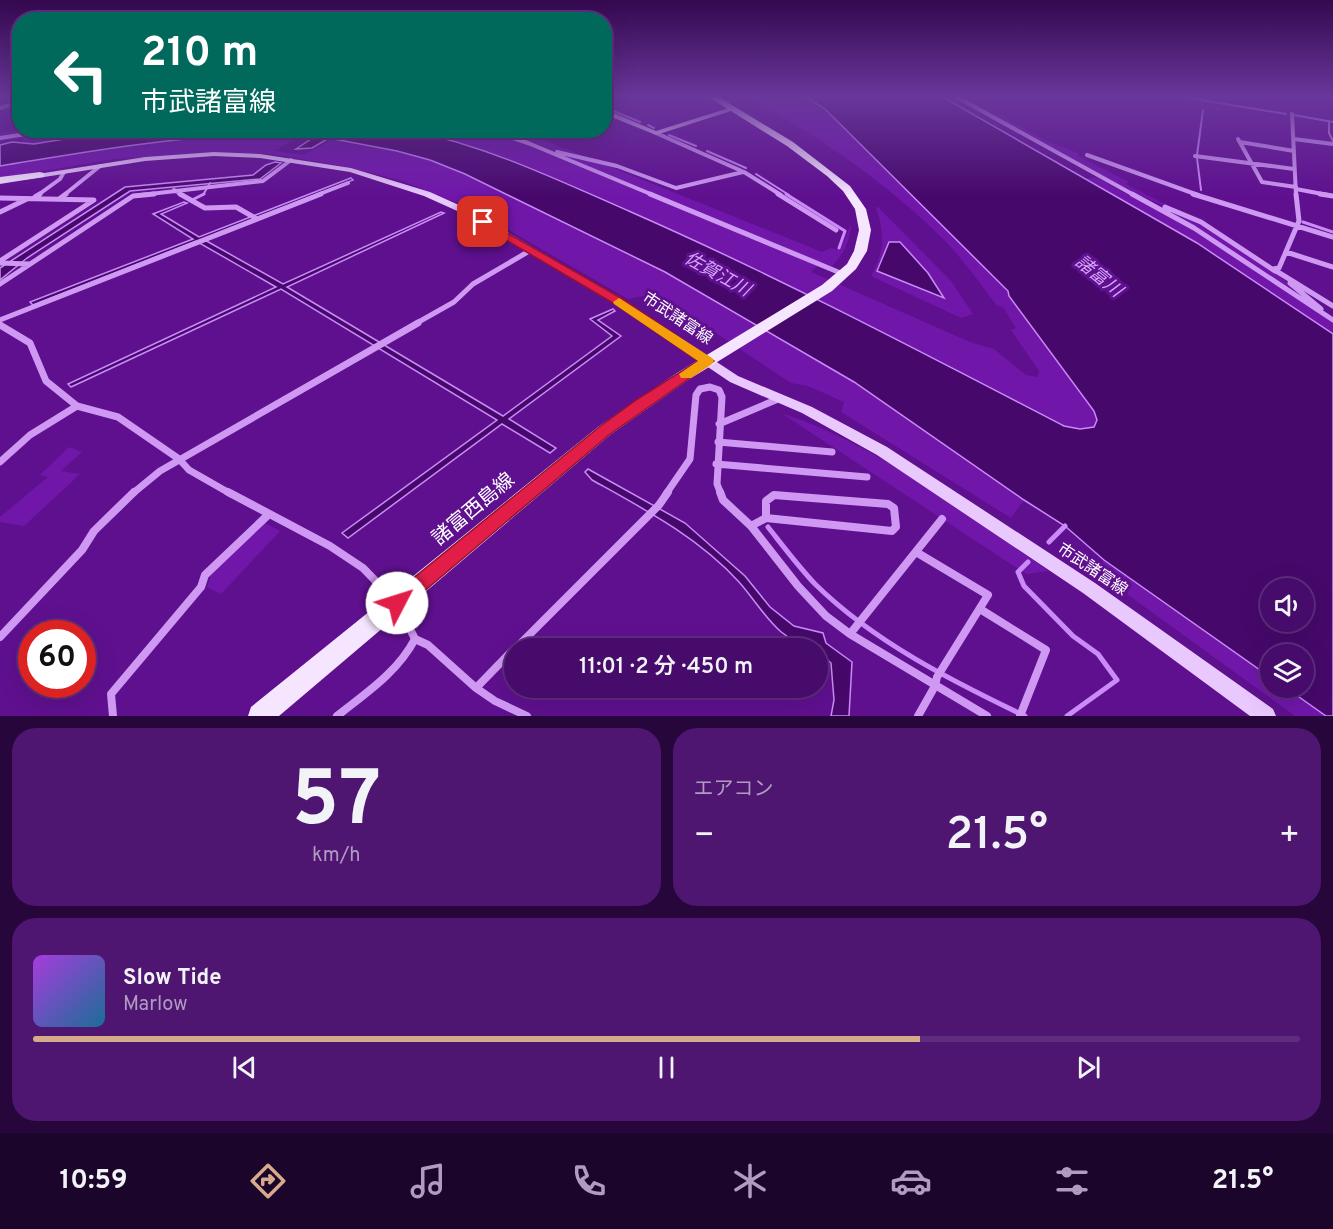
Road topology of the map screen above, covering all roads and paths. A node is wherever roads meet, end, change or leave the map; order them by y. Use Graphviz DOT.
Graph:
graph roads {
  1 [pos="648,129"];
  2 [pos="667,129"];
  3 [pos="763,129"];
  4 [pos="1012,129"];
  5 [pos="1293,129"];
  6 [pos="656,133"];
  7 [pos="510,138"];
  8 [pos="1294,139"];
  9 [pos="1333,144"];
  10 [pos="548,152"];
  11 [pos="1294,152"];
  12 [pos="1087,155"];
  13 [pos="1195,156"];
  14 [pos="291,160"];
  15 [pos="1254,164"];
  16 [pos="100,166"];
  17 [pos="1294,169"];
  18 [pos="64,172"];
  19 [pos="744,172"];
  20 [pos="40,175"];
  21 [pos="0,181"];
  22 [pos="348,183"];
  23 [pos="1296,188"];
  24 [pos="174,190"];
  25 [pos="1333,196"];
  26 [pos="0,198"];
  27 [pos="32,198"];
  28 [pos="58,199"];
  29 [pos="1151,204"];
  30 [pos="0,212"];
  31 [pos="255,218"];
  32 [pos="1298,227"];
  33 [pos="836,230"];
  34 [pos="1333,237"];
  35 [pos="531,250"];
  36 [pos="1286,252"];
  37 [pos="1,263"];
  38 [pos="26,264"];
  39 [pos="1333,267"];
  40 [pos="1273,269"];
  41 [pos="839,278"];
  42 [pos="0,284"];
  43 [pos="1333,306"];
  44 [pos="1330,318"];
  45 [pos="0,320"];
  46 [pos="707,361"];
  47 [pos="778,399"];
  48 [pos="77,406"];
  49 [pos="719,424"];
  50 [pos="718,442"];
  51 [pos="832,452"];
  52 [pos="179,459"];
  53 [pos="0,462"];
  54 [pos="716,464"];
  55 [pos="867,477"];
  56 [pos="268,515"];
  57 [pos="766,518"];
  58 [pos="942,519"];
  59 [pos="751,526"];
  60 [pos="916,552"];
  61 [pos="397,603"];
  62 [pos="980,609"];
  63 [pos="850,634"];
  64 [pos="0,637"];
  65 [pos="526,638"];
  66 [pos="415,639"];
  67 [pos="504,660"];
  68 [pos="938,678"];
  69 [pos="476,688"];
  70 [pos="1021,714"];
  71 [pos="113,716"];
  72 [pos="260,716"];
  73 [pos="337,716"];
  74 [pos="527,716"];
  75 [pos="918,716"];
  76 [pos="987,716"];
  77 [pos="1266,716"];
  1 -- 6 [label="main road"];
  2 -- 6 [label="main road"];
  3 -- 41 [label="main road"];
  4 -- 29 [label="street"];
  5 -- 8 [label="street"];
  6 -- 19 [label="street"];
  7 -- 10 [label="street"];
  8 -- 9 [label="street"];
  8 -- 11 [label="street"];
  10 -- 19 [label="street"];
  10 -- 41 [label="street"];
  11 -- 15 [label="street"];
  11 -- 17 [label="street"];
  12 -- 32 [label="street"];
  13 -- 15 [label="street"];
  14 -- 16 [label="main road, 市武諸富線"];
  14 -- 24 [label="street"];
  14 -- 35 [label="main road, 市武諸富線"];
  15 -- 17 [label="street"];
  15 -- 23 [label="street"];
  16 -- 18 [label="main road, 市武諸富線"];
  16 -- 28 [label="street"];
  17 -- 23 [label="street"];
  18 -- 20 [label="main road, 市武諸富線"];
  18 -- 27 [label="street"];
  19 -- 33 [label="street"];
  20 -- 21 [label="main road"];
  22 -- 31 [label="street"];
  23 -- 25 [label="street"];
  23 -- 32 [label="street"];
  24 -- 31 [label="street"];
  24 -- 38 [label="street"];
  26 -- 27 [label="street"];
  27 -- 28 [label="street"];
  27 -- 30 [label="street"];
  28 -- 37 [label="street"];
  29 -- 40 [label="street"];
  29 -- 44 [label="street"];
  31 -- 45 [label="street"];
  32 -- 34 [label="street"];
  32 -- 36 [label="street"];
  35 -- 46 [label="main road, 市武諸富線"];
  35 -- 52 [label="street"];
  36 -- 39 [label="street"];
  36 -- 40 [label="street"];
  37 -- 38 [label="street"];
  38 -- 42 [label="street"];
  40 -- 43 [label="street"];
  40 -- 44 [label="street"];
  41 -- 46 [label="main road, 諸富西島線"];
  45 -- 48 [label="street"];
  46 -- 47 [label="main road, 市武諸富線"];
  46 -- 61 [label="main road, 諸富西島線"];
  47 -- 49 [label="street"];
  47 -- 77 [label="main road, 市武諸富線"];
  48 -- 52 [label="street"];
  48 -- 53 [label="street"];
  49 -- 50 [label="street"];
  49 -- 65 [label="street"];
  50 -- 51 [label="street"];
  50 -- 54 [label="street"];
  52 -- 56 [label="street"];
  52 -- 64 [label="street"];
  54 -- 55 [label="street"];
  54 -- 59 [label="street"];
  56 -- 61 [label="street"];
  56 -- 71 [label="street"];
  57 -- 57 [label="street"];
  57 -- 59 [label="street"];
  58 -- 60 [label="street"];
  59 -- 63 [label="street"];
  60 -- 62 [label="street"];
  60 -- 63 [label="street"];
  61 -- 66 [label="street"];
  61 -- 72 [label="main road, 諸富西島線"];
  62 -- 68 [label="street"];
  62 -- 70 [label="street"];
  63 -- 68 [label="street"];
  66 -- 69 [label="street"];
  66 -- 73 [label="street"];
  67 -- 69 [label="street"];
  68 -- 75 [label="street"];
  68 -- 76 [label="street"];
  69 -- 74 [label="street"];
}
